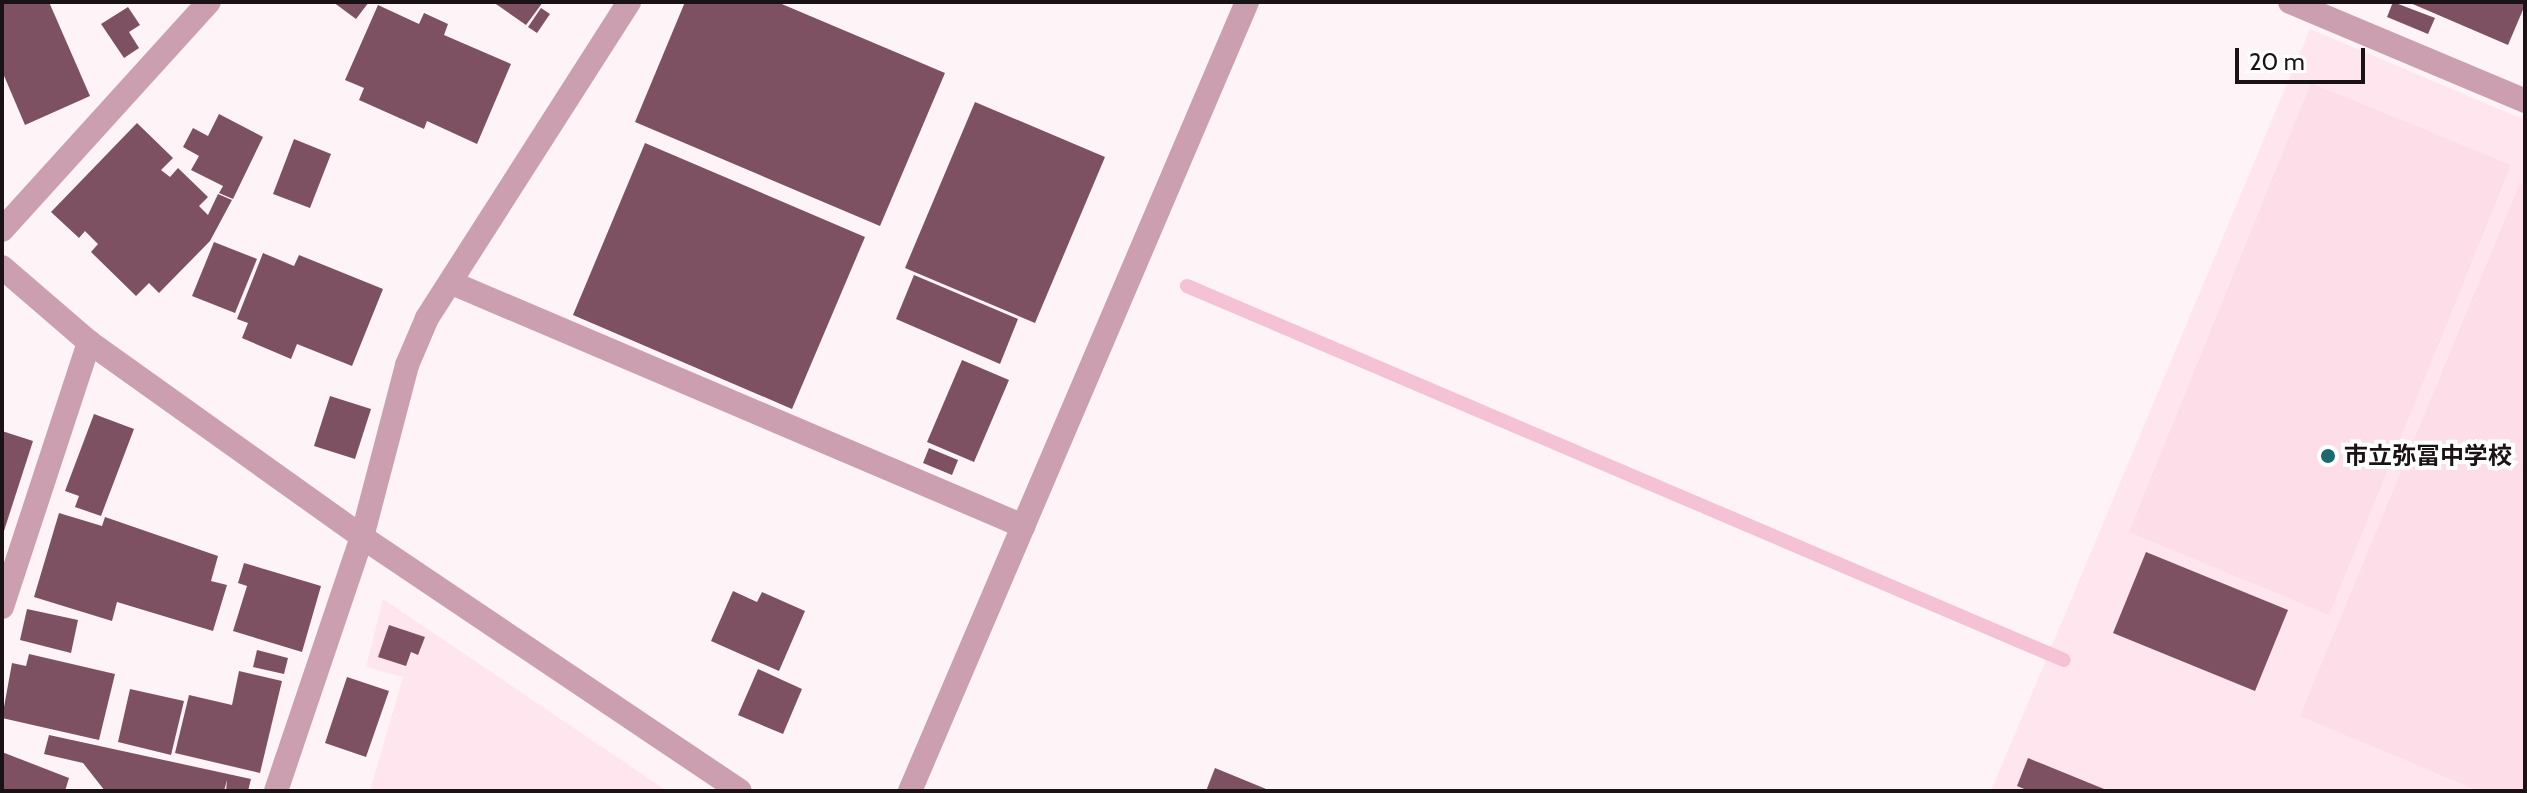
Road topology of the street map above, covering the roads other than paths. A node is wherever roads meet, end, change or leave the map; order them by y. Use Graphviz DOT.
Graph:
graph roads {
  1 [pos="209,2"];
  2 [pos="629,2"];
  3 [pos="1247,2"];
  4 [pos="2290,2"];
  5 [pos="2525,101"];
  6 [pos="2,230"];
  7 [pos="2,267"];
  8 [pos="452,283"];
  9 [pos="89,342"];
  10 [pos="1023,526"];
  11 [pos="362,537"];
  12 [pos="2,607"];
  13 [pos="276,791"];
  14 [pos="740,791"];
  15 [pos="910,791"];
  1 -- 6 [label="street"];
  2 -- 8 [label="street"];
  3 -- 10 [label="street"];
  4 -- 5 [label="street"];
  7 -- 9 [label="street"];
  8 -- 10 [label="street"];
  8 -- 11 [label="street"];
  9 -- 11 [label="street"];
  9 -- 12 [label="street"];
  10 -- 15 [label="street"];
  11 -- 13 [label="street"];
  11 -- 14 [label="street"];
}
